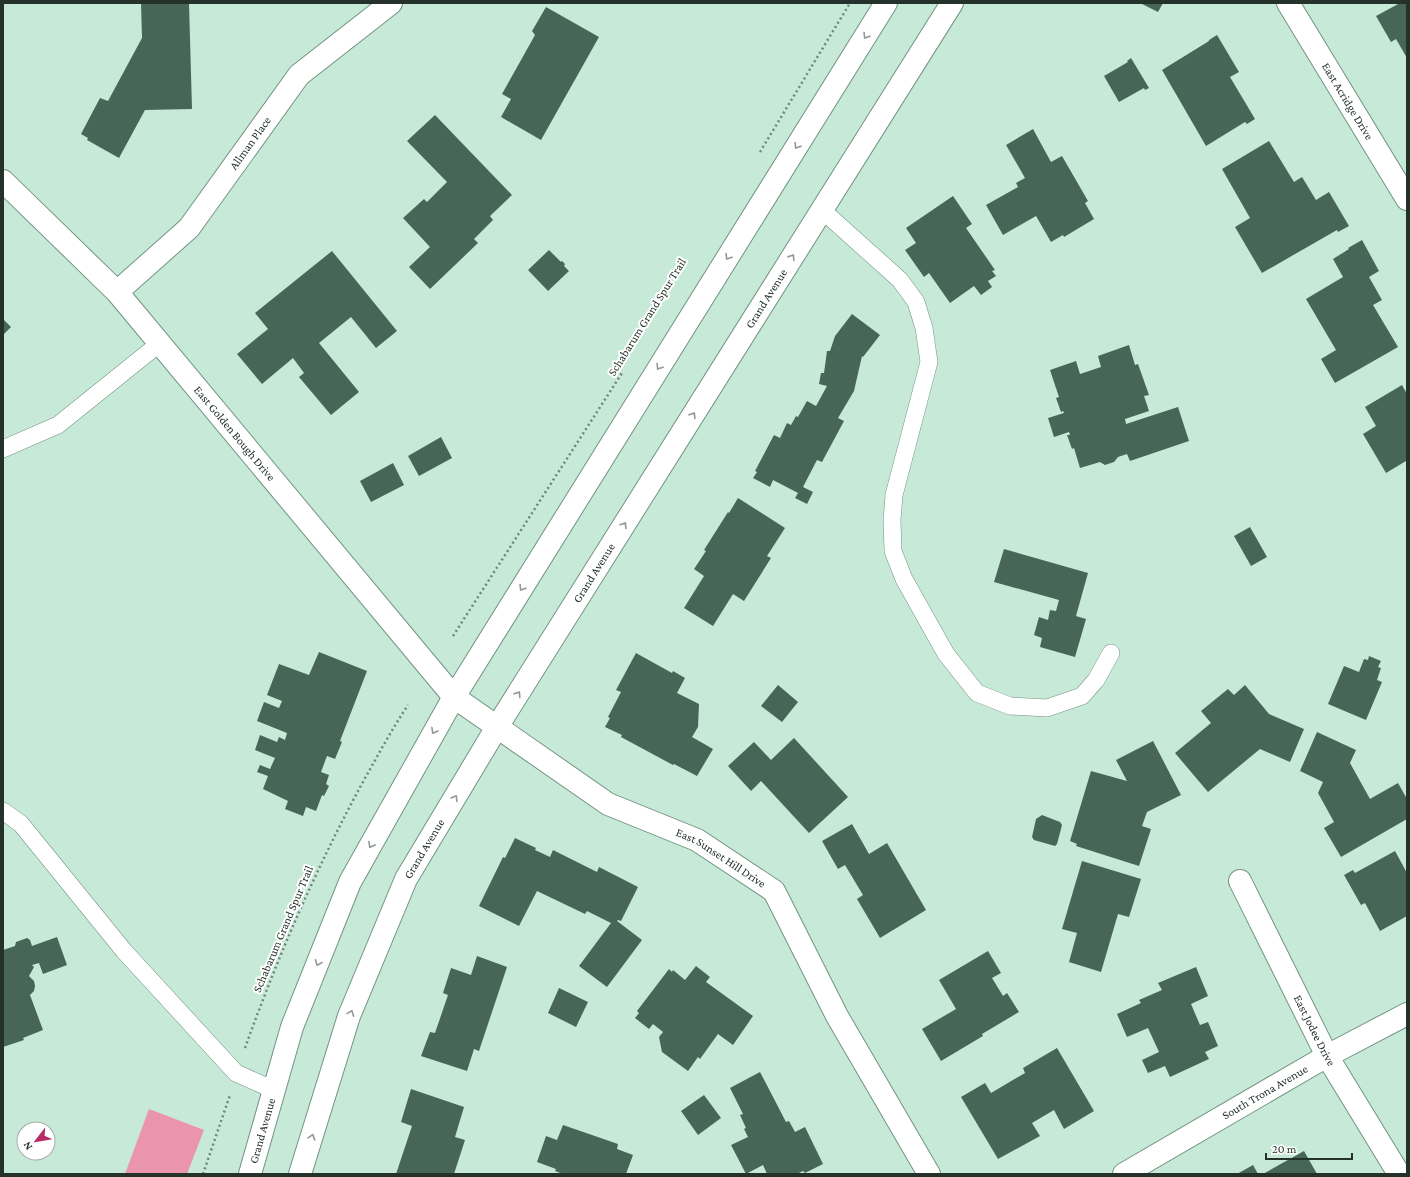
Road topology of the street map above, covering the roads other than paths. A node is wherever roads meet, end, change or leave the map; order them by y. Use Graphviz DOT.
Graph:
graph roads {
  1 [pos="392,3"];
  2 [pos="886,3"];
  3 [pos="952,3"];
  4 [pos="1288,3"];
  5 [pos="3,181"];
  6 [pos="1407,199"];
  7 [pos="822,210"];
  8 [pos="117,292"];
  9 [pos="160,343"];
  10 [pos="3,449"];
  11 [pos="1111,653"];
  12 [pos="454,697"];
  13 [pos="497,727"];
  14 [pos="3,811"];
  15 [pos="1240,881"];
  16 [pos="1407,1014"];
  17 [pos="1327,1056"];
  18 [pos="274,1090"];
  19 [pos="250,1174"];
  20 [pos="300,1174"];
  21 [pos="929,1174"];
  22 [pos="1124,1174"];
  23 [pos="1399,1174"];
  1 -- 8 [label="street, Allman Place"];
  2 -- 12 [label="street, Grand Avenue, one-way"];
  3 -- 7 [label="street, Grand Avenue"];
  4 -- 6 [label="street, East Acridge Drive"];
  5 -- 8 [label="street, East Golden Bough Drive"];
  7 -- 11 [label="lane"];
  13 -- 7 [label="street, Grand Avenue, one-way"];
  8 -- 9 [label="street, East Golden Bough Drive"];
  9 -- 10 [label="lane"];
  9 -- 12 [label="street, East Golden Bough Drive"];
  12 -- 13 [label="street, East Sunset Hill Drive"];
  12 -- 18 [label="street, Grand Avenue, one-way"];
  20 -- 13 [label="street, Grand Avenue, one-way"];
  13 -- 21 [label="street, East Sunset Hill Drive"];
  14 -- 18 [label="lane"];
  15 -- 17 [label="street, East Jodee Drive"];
  16 -- 17 [label="street, South Trona Avenue"];
  17 -- 22 [label="street, South Trona Avenue"];
  17 -- 23 [label="street, East Jodee Drive"];
  18 -- 19 [label="street, Grand Avenue"];
}
